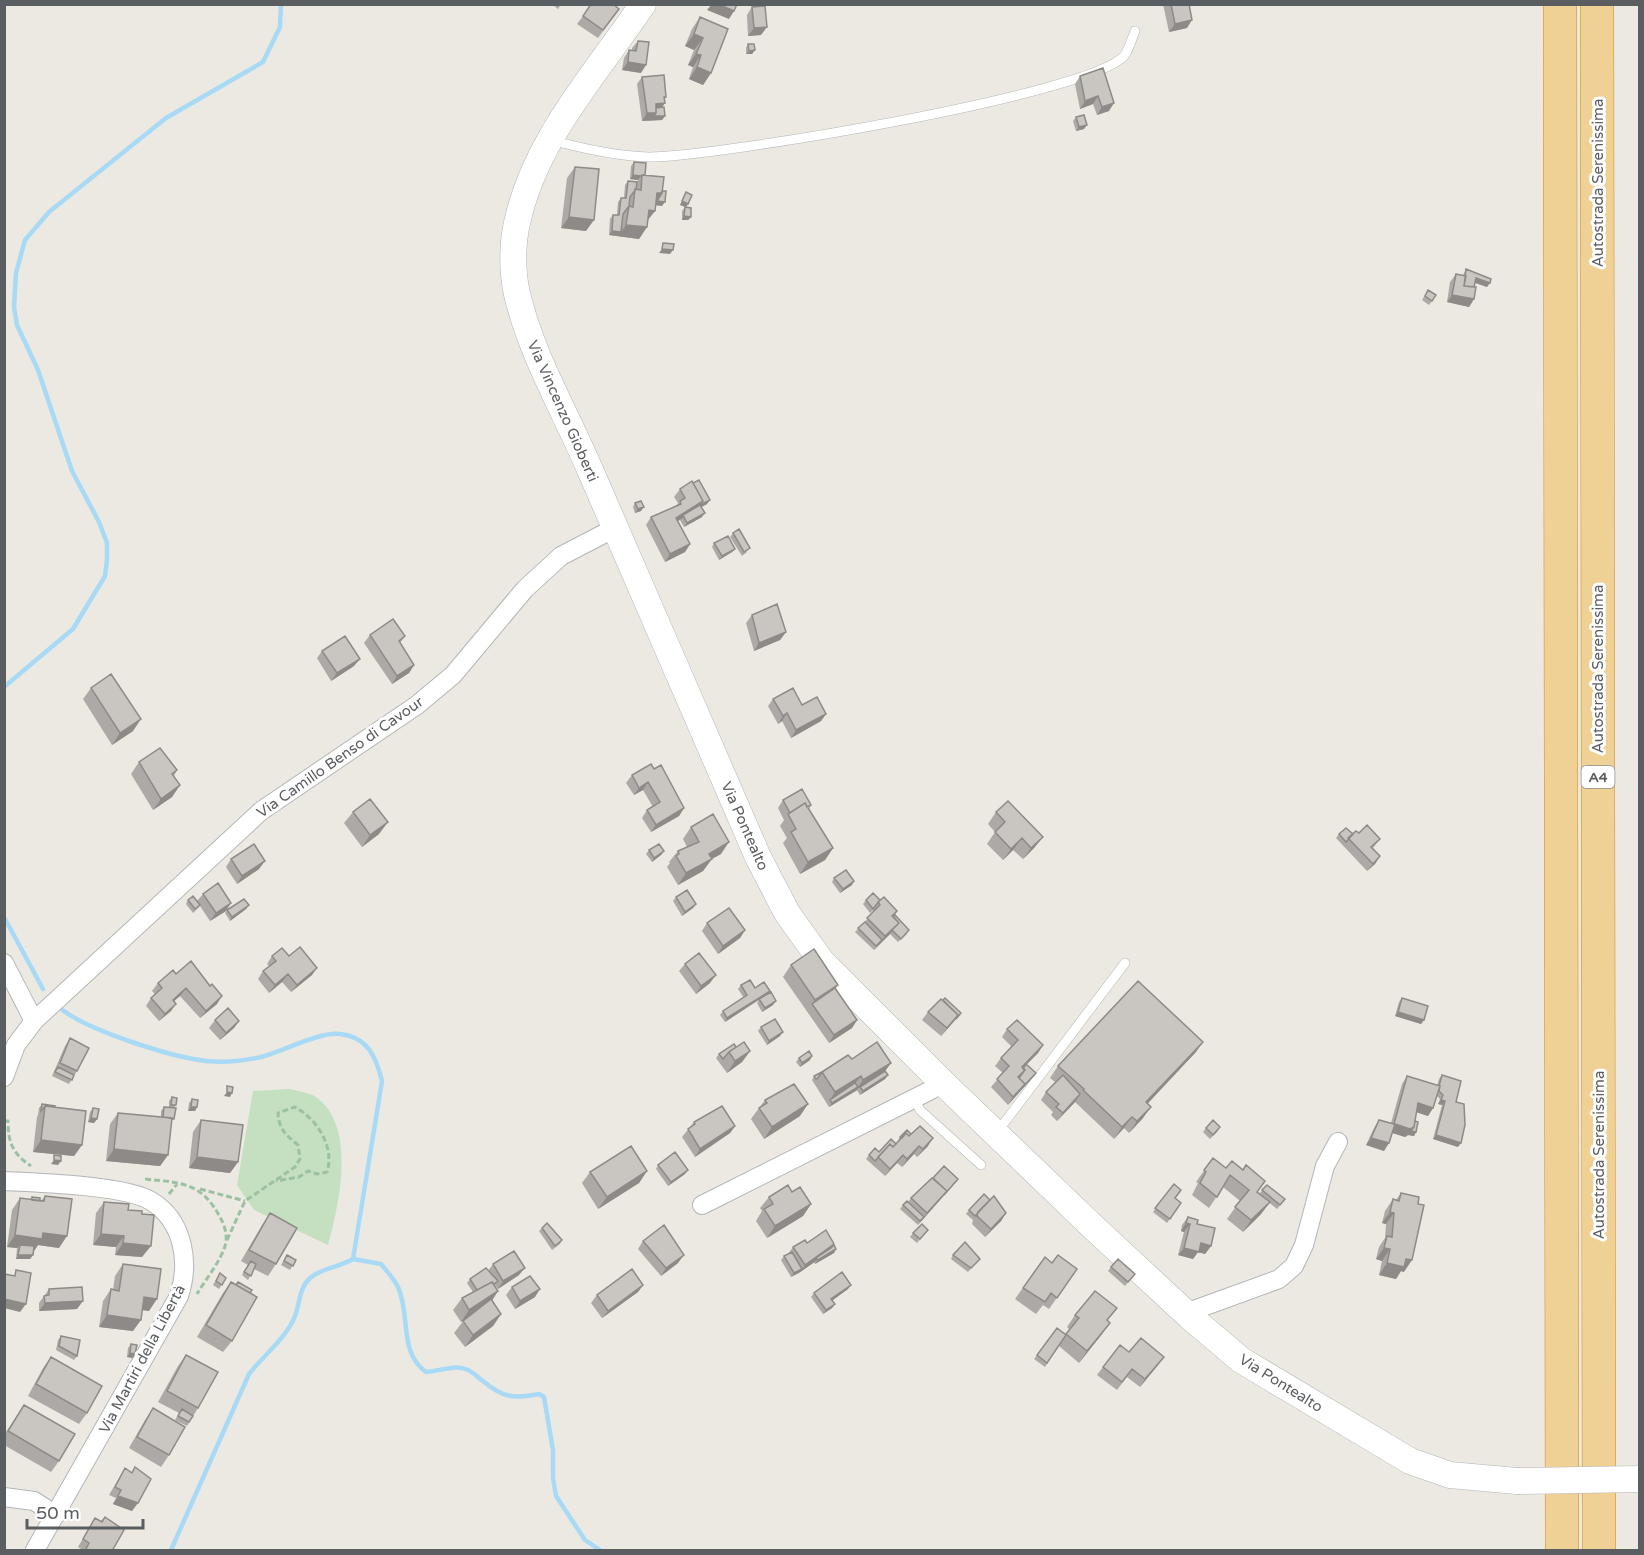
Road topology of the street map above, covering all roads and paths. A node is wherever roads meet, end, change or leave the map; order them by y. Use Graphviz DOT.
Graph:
graph roads {
  1 [pos="643,4"];
  2 [pos="1560,4"];
  3 [pos="1597,4"];
  4 [pos="1135,31"];
  5 [pos="548,140"];
  6 [pos="615,528"];
  7 [pos="4,963"];
  8 [pos="1125,963"];
  9 [pos="34,1021"];
  10 [pos="4,1077"];
  11 [pos="941,1081"];
  12 [pos="914,1098"];
  13 [pos="4,1121"];
  14 [pos="996,1133"];
  15 [pos="1338,1142"];
  16 [pos="981,1165"];
  17 [pos="37,1167"];
  18 [pos="144,1179"];
  19 [pos="4,1181"];
  20 [pos="276,1181"];
  21 [pos="178,1183"];
  22 [pos="198,1188"];
  23 [pos="169,1194"];
  24 [pos="244,1202"];
  25 [pos="702,1205"];
  26 [pos="226,1242"];
  27 [pos="210,1271"];
  28 [pos="202,1272"];
  29 [pos="193,1302"];
  30 [pos="1189,1316"];
  31 [pos="1640,1479"];
  32 [pos="4,1497"];
  33 [pos="56,1515"];
  34 [pos="35,1551"];
  35 [pos="1562,1551"];
  36 [pos="1599,1551"];
  1 -- 5 [label="street, Via Vincenzo Gioberti"];
  2 -- 35 [label="highway, A4"];
  3 -- 36 [label="highway, Autostrada Serenissima / A4"];
  4 -- 5 [label="lane"];
  5 -- 6 [label="street, Via Vincenzo Gioberti"];
  6 -- 9 [label="street, Via Camillo Benso di Cavour"];
  6 -- 11 [label="street, Via Pontealto"];
  7 -- 9 [label="street"];
  8 -- 14 [label="lane"];
  9 -- 10 [label="street, Via Camillo Benso di Cavour"];
  11 -- 12 [label="street"];
  11 -- 14 [label="street, Via Pontealto"];
  12 -- 16 [label="lane"];
  12 -- 25 [label="street"];
  13 -- 17 [label="path"];
  14 -- 30 [label="street, Via Pontealto"];
  15 -- 30 [label="street"];
  18 -- 21 [label="path"];
  19 -- 33 [label="street, Via Martiri della Libertà"];
  20 -- 20 [label="path"];
  20 -- 24 [label="path"];
  21 -- 22 [label="path"];
  21 -- 23 [label="path"];
  22 -- 24 [label="path"];
  22 -- 26 [label="path"];
  24 -- 26 [label="path"];
  26 -- 27 [label="path"];
  27 -- 28 [label="path"];
  27 -- 29 [label="path"];
  30 -- 31 [label="street, Via Pontealto, bridge"];
  32 -- 33 [label="street"];
  33 -- 34 [label="street, Via Martiri della Libertà"];
}
